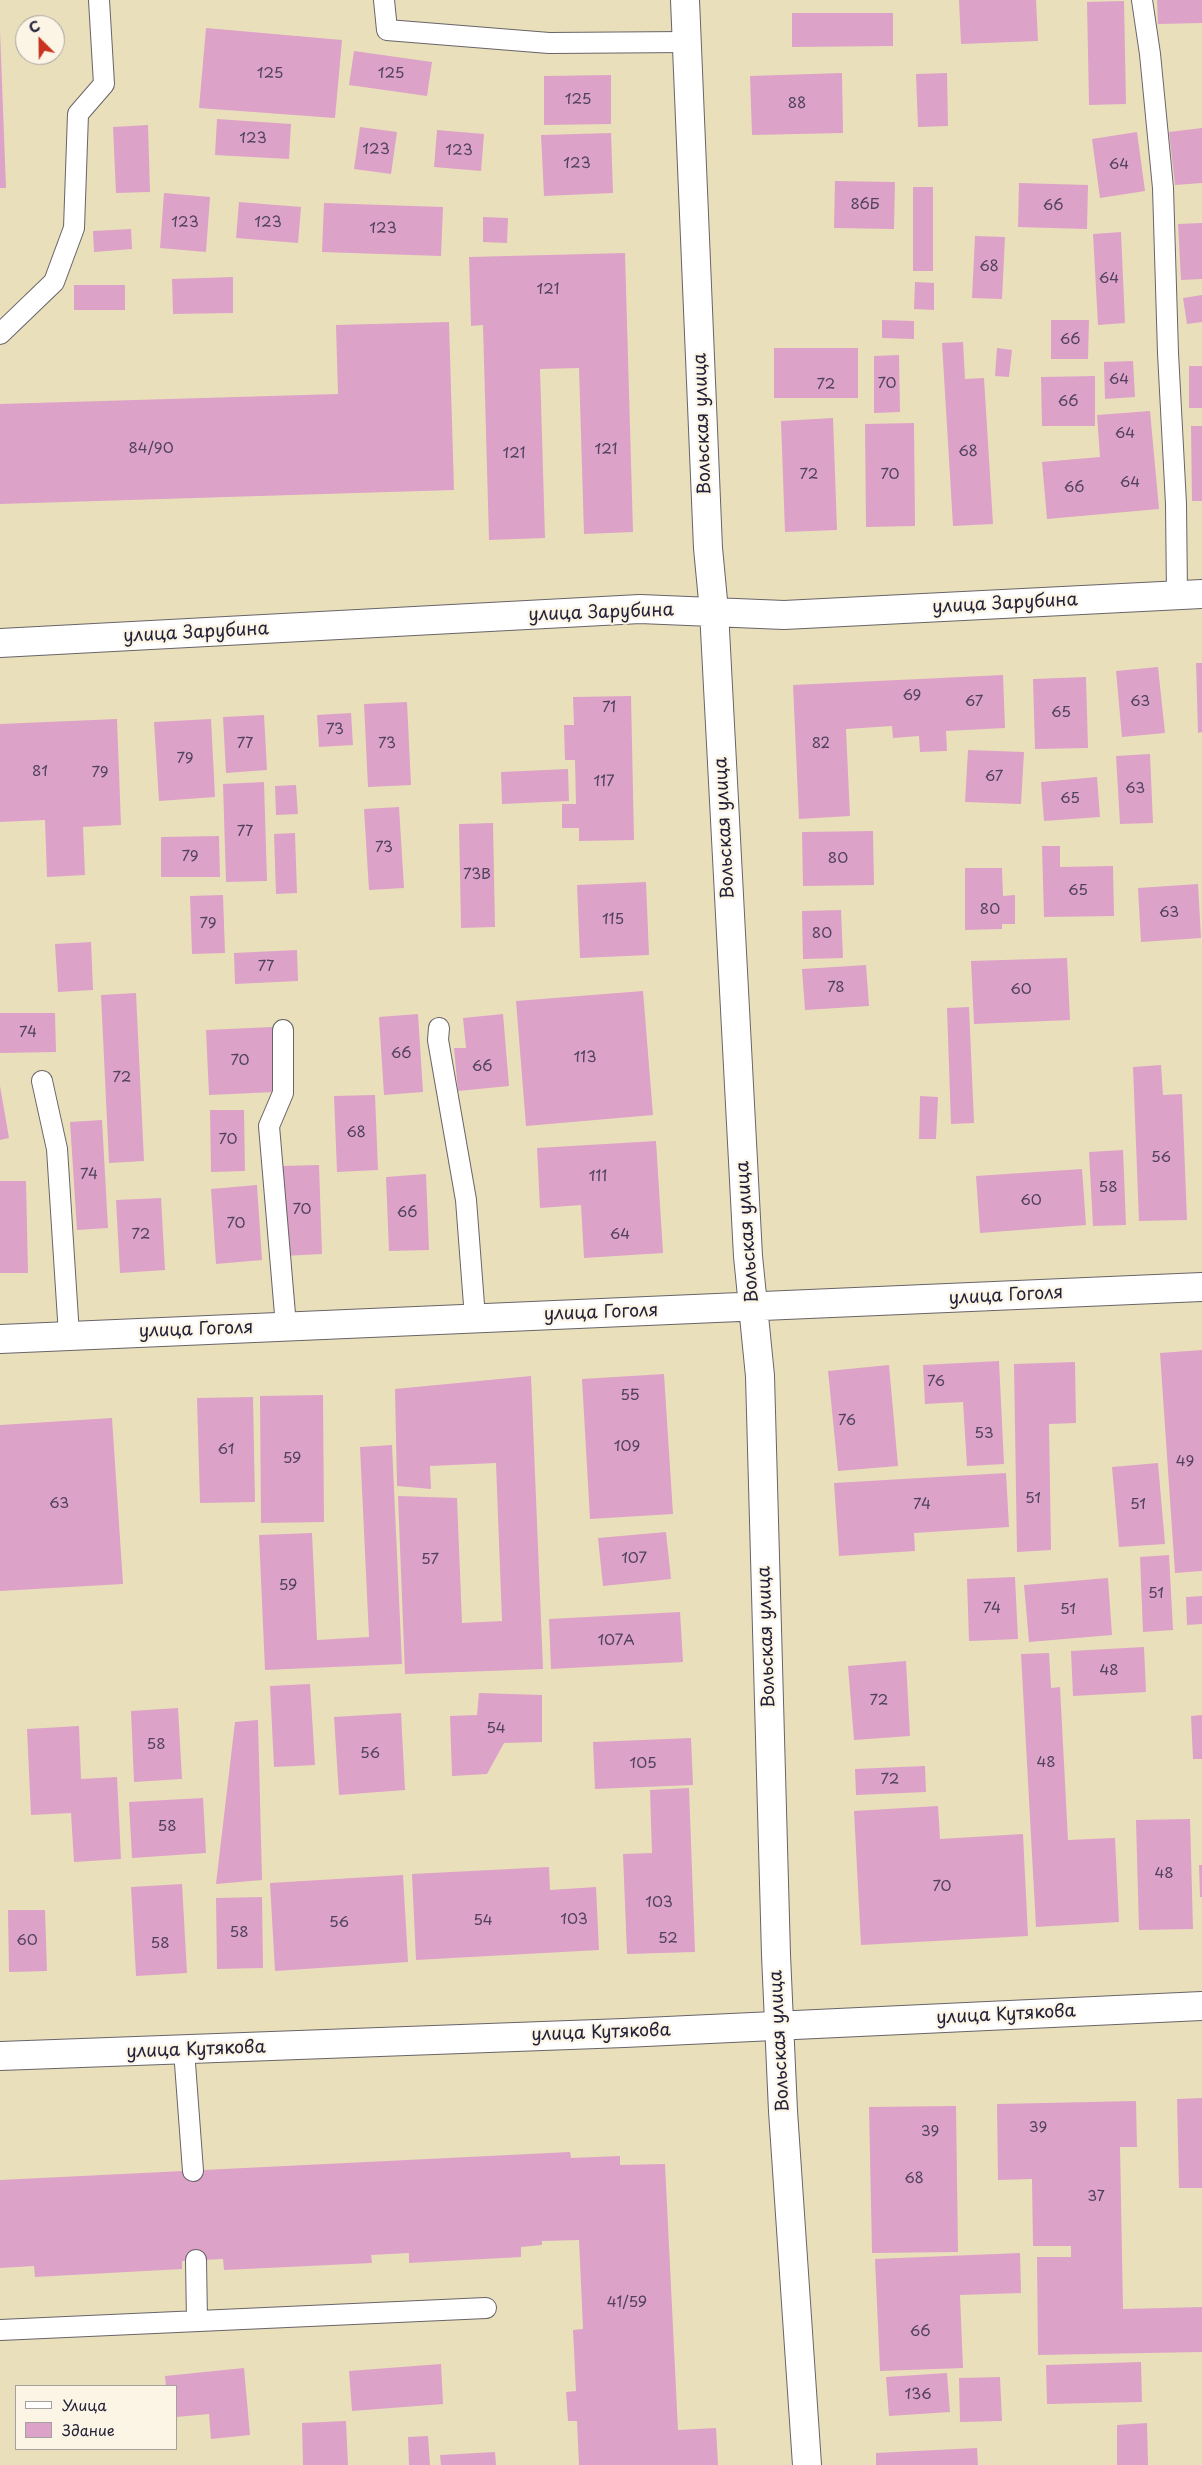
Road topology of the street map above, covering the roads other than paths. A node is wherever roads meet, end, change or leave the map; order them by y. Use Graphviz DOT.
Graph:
graph roads {
  1 [pos="99,0"];
  2 [pos="384,0"];
  3 [pos="685,0"];
  4 [pos="1142,0"];
  5 [pos="687,42"];
  6 [pos="0,334"];
  7 [pos="1189,594"];
  8 [pos="714,612"];
  9 [pos="0,643"];
  10 [pos="439,1028"];
  11 [pos="283,1030"];
  12 [pos="42,1081"];
  13 [pos="1202,1286"];
  14 [pos="752,1306"];
  15 [pos="475,1318"];
  16 [pos="286,1326"];
  17 [pos="69,1335"];
  18 [pos="0,1339"];
  19 [pos="1202,2006"];
  20 [pos="779,2025"];
  21 [pos="184,2050"];
  22 [pos="0,2056"];
  23 [pos="193,2170"];
  24 [pos="196,2260"];
  25 [pos="486,2308"];
  26 [pos="197,2321"];
  27 [pos="0,2330"];
  28 [pos="807,2465"];
  1 -- 6 [label="lane"];
  2 -- 5 [label="lane"];
  3 -- 5 [label="street, Вольская улица"];
  4 -- 7 [label="lane"];
  5 -- 8 [label="street, Вольская улица"];
  7 -- 8 [label="street, улица Зарубина"];
  8 -- 9 [label="street, улица Зарубина"];
  8 -- 14 [label="street, Вольская улица"];
  10 -- 15 [label="lane"];
  11 -- 16 [label="lane"];
  12 -- 17 [label="lane"];
  13 -- 14 [label="street, улица Гоголя"];
  14 -- 15 [label="street, улица Гоголя"];
  14 -- 20 [label="street, Вольская улица"];
  15 -- 16 [label="street, улица Гоголя"];
  16 -- 17 [label="street, улица Гоголя"];
  17 -- 18 [label="street, улица Гоголя"];
  19 -- 20 [label="street, улица Кутякова"];
  20 -- 21 [label="street, улица Кутякова"];
  20 -- 28 [label="street, Вольская улица"];
  21 -- 22 [label="street, улица Кутякова"];
  21 -- 23 [label="lane"];
  24 -- 26 [label="lane"];
  25 -- 26 [label="lane"];
  26 -- 27 [label="lane"];
}
